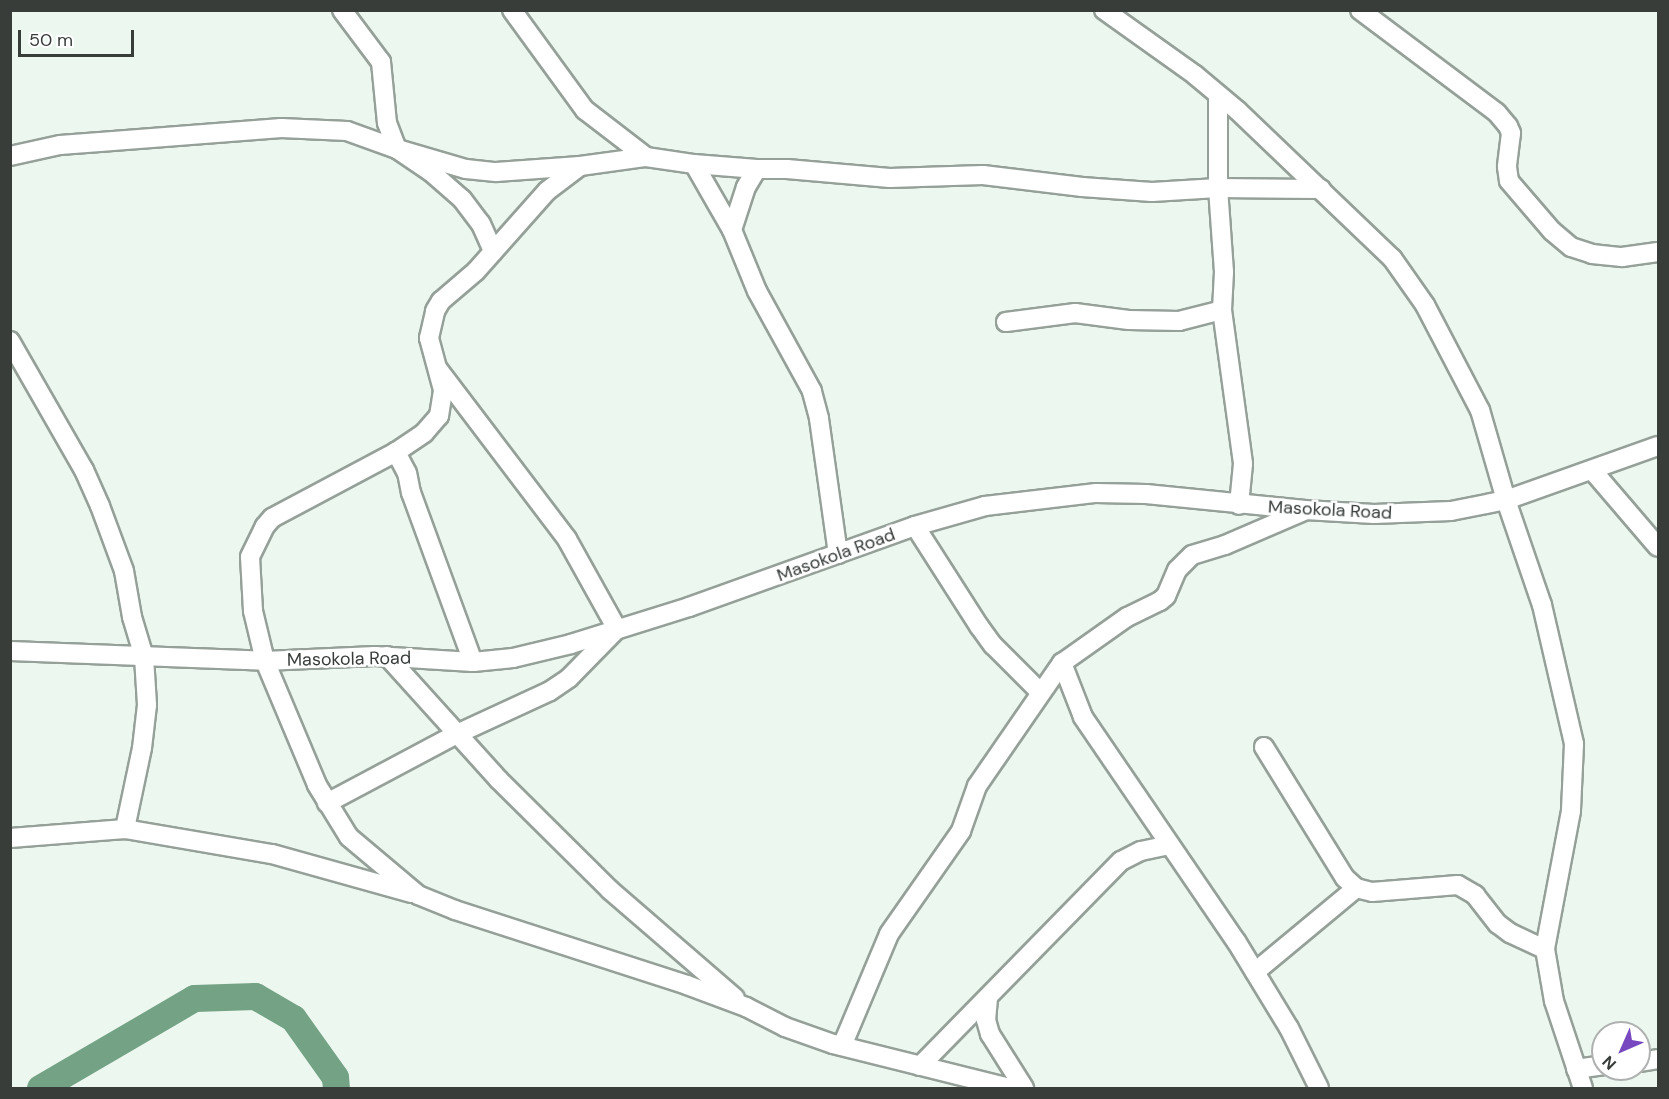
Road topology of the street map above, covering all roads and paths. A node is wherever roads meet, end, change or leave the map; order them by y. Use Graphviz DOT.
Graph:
graph roads {
  1 [pos="342,10"];
  2 [pos="512,10"];
  3 [pos="1104,10"];
  4 [pos="1360,10"];
  5 [pos="1218,95"];
  6 [pos="397,149"];
  7 [pos="10,156"];
  8 [pos="646,157"];
  9 [pos="694,164"];
  10 [pos="580,166"];
  11 [pos="757,169"];
  12 [pos="1218,188"];
  13 [pos="1321,189"];
  14 [pos="732,230"];
  15 [pos="493,251"];
  16 [pos="1659,252"];
  17 [pos="1222,310"];
  18 [pos="1006,322"];
  19 [pos="10,341"];
  20 [pos="438,369"];
  21 [pos="1659,446"];
  22 [pos="396,452"];
  23 [pos="1592,470"];
  24 [pos="1506,500"];
  25 [pos="1239,505"];
  26 [pos="1305,510"];
  27 [pos="915,526"];
  28 [pos="1659,547"];
  29 [pos="838,554"];
  30 [pos="617,629"];
  31 [pos="10,651"];
  32 [pos="387,656"];
  33 [pos="144,657"];
  34 [pos="266,661"];
  35 [pos="473,662"];
  36 [pos="1062,663"];
  37 [pos="1040,692"];
  38 [pos="457,734"];
  39 [pos="1264,747"];
  40 [pos="327,802"];
  41 [pos="125,828"];
  42 [pos="10,838"];
  43 [pos="1169,845"];
  44 [pos="1356,888"];
  45 [pos="418,895"];
  46 [pos="1545,950"];
  47 [pos="1255,972"];
  48 [pos="988,998"];
  49 [pos="746,1007"];
  50 [pos="842,1046"];
  51 [pos="920,1066"];
  52 [pos="1591,1067"];
  53 [pos="1576,1069"];
  54 [pos="1010,1089"];
  55 [pos="1024,1089"];
  56 [pos="1319,1089"];
  57 [pos="1583,1089"];
  1 -- 6 [label="street"];
  2 -- 8 [label="street"];
  3 -- 5 [label="street"];
  4 -- 16 [label="street"];
  5 -- 12 [label="street"];
  5 -- 13 [label="street"];
  6 -- 7 [label="street"];
  6 -- 10 [label="street"];
  6 -- 15 [label="street"];
  8 -- 9 [label="street"];
  8 -- 10 [label="street"];
  9 -- 11 [label="street"];
  9 -- 14 [label="street"];
  10 -- 15 [label="street"];
  11 -- 12 [label="street"];
  11 -- 14 [label="street"];
  12 -- 13 [label="street"];
  12 -- 17 [label="street"];
  13 -- 24 [label="street"];
  14 -- 29 [label="street"];
  15 -- 20 [label="street"];
  17 -- 18 [label="street"];
  17 -- 25 [label="street"];
  19 -- 33 [label="street"];
  20 -- 22 [label="street"];
  20 -- 30 [label="street"];
  21 -- 23 [label="street, Masokola Road"];
  22 -- 34 [label="street"];
  22 -- 35 [label="street"];
  23 -- 24 [label="street, Masokola Road"];
  23 -- 28 [label="street"];
  24 -- 26 [label="street, Masokola Road"];
  24 -- 46 [label="street"];
  25 -- 26 [label="street, Masokola Road"];
  25 -- 27 [label="street, Masokola Road"];
  26 -- 36 [label="street"];
  27 -- 29 [label="street, Masokola Road"];
  27 -- 37 [label="street"];
  29 -- 30 [label="street, Masokola Road"];
  30 -- 35 [label="street, Masokola Road"];
  30 -- 38 [label="street"];
  31 -- 33 [label="street, Masokola Road"];
  32 -- 34 [label="street, Masokola Road"];
  32 -- 35 [label="street, Masokola Road"];
  32 -- 38 [label="street"];
  33 -- 34 [label="street, Masokola Road"];
  33 -- 41 [label="street"];
  34 -- 40 [label="street"];
  36 -- 37 [label="street"];
  36 -- 43 [label="street"];
  37 -- 50 [label="street"];
  38 -- 40 [label="street"];
  38 -- 49 [label="street"];
  39 -- 44 [label="street"];
  40 -- 45 [label="street"];
  41 -- 42 [label="street"];
  41 -- 45 [label="street"];
  43 -- 47 [label="street"];
  43 -- 48 [label="street"];
  44 -- 46 [label="street"];
  44 -- 47 [label="street"];
  45 -- 49 [label="street"];
  46 -- 53 [label="street"];
  47 -- 56 [label="street"];
  48 -- 51 [label="street"];
  48 -- 55 [label="street"];
  49 -- 50 [label="street"];
  50 -- 51 [label="street"];
  51 -- 54 [label="street"];
  52 -- 53 [label="street"];
  53 -- 57 [label="street"];
}
